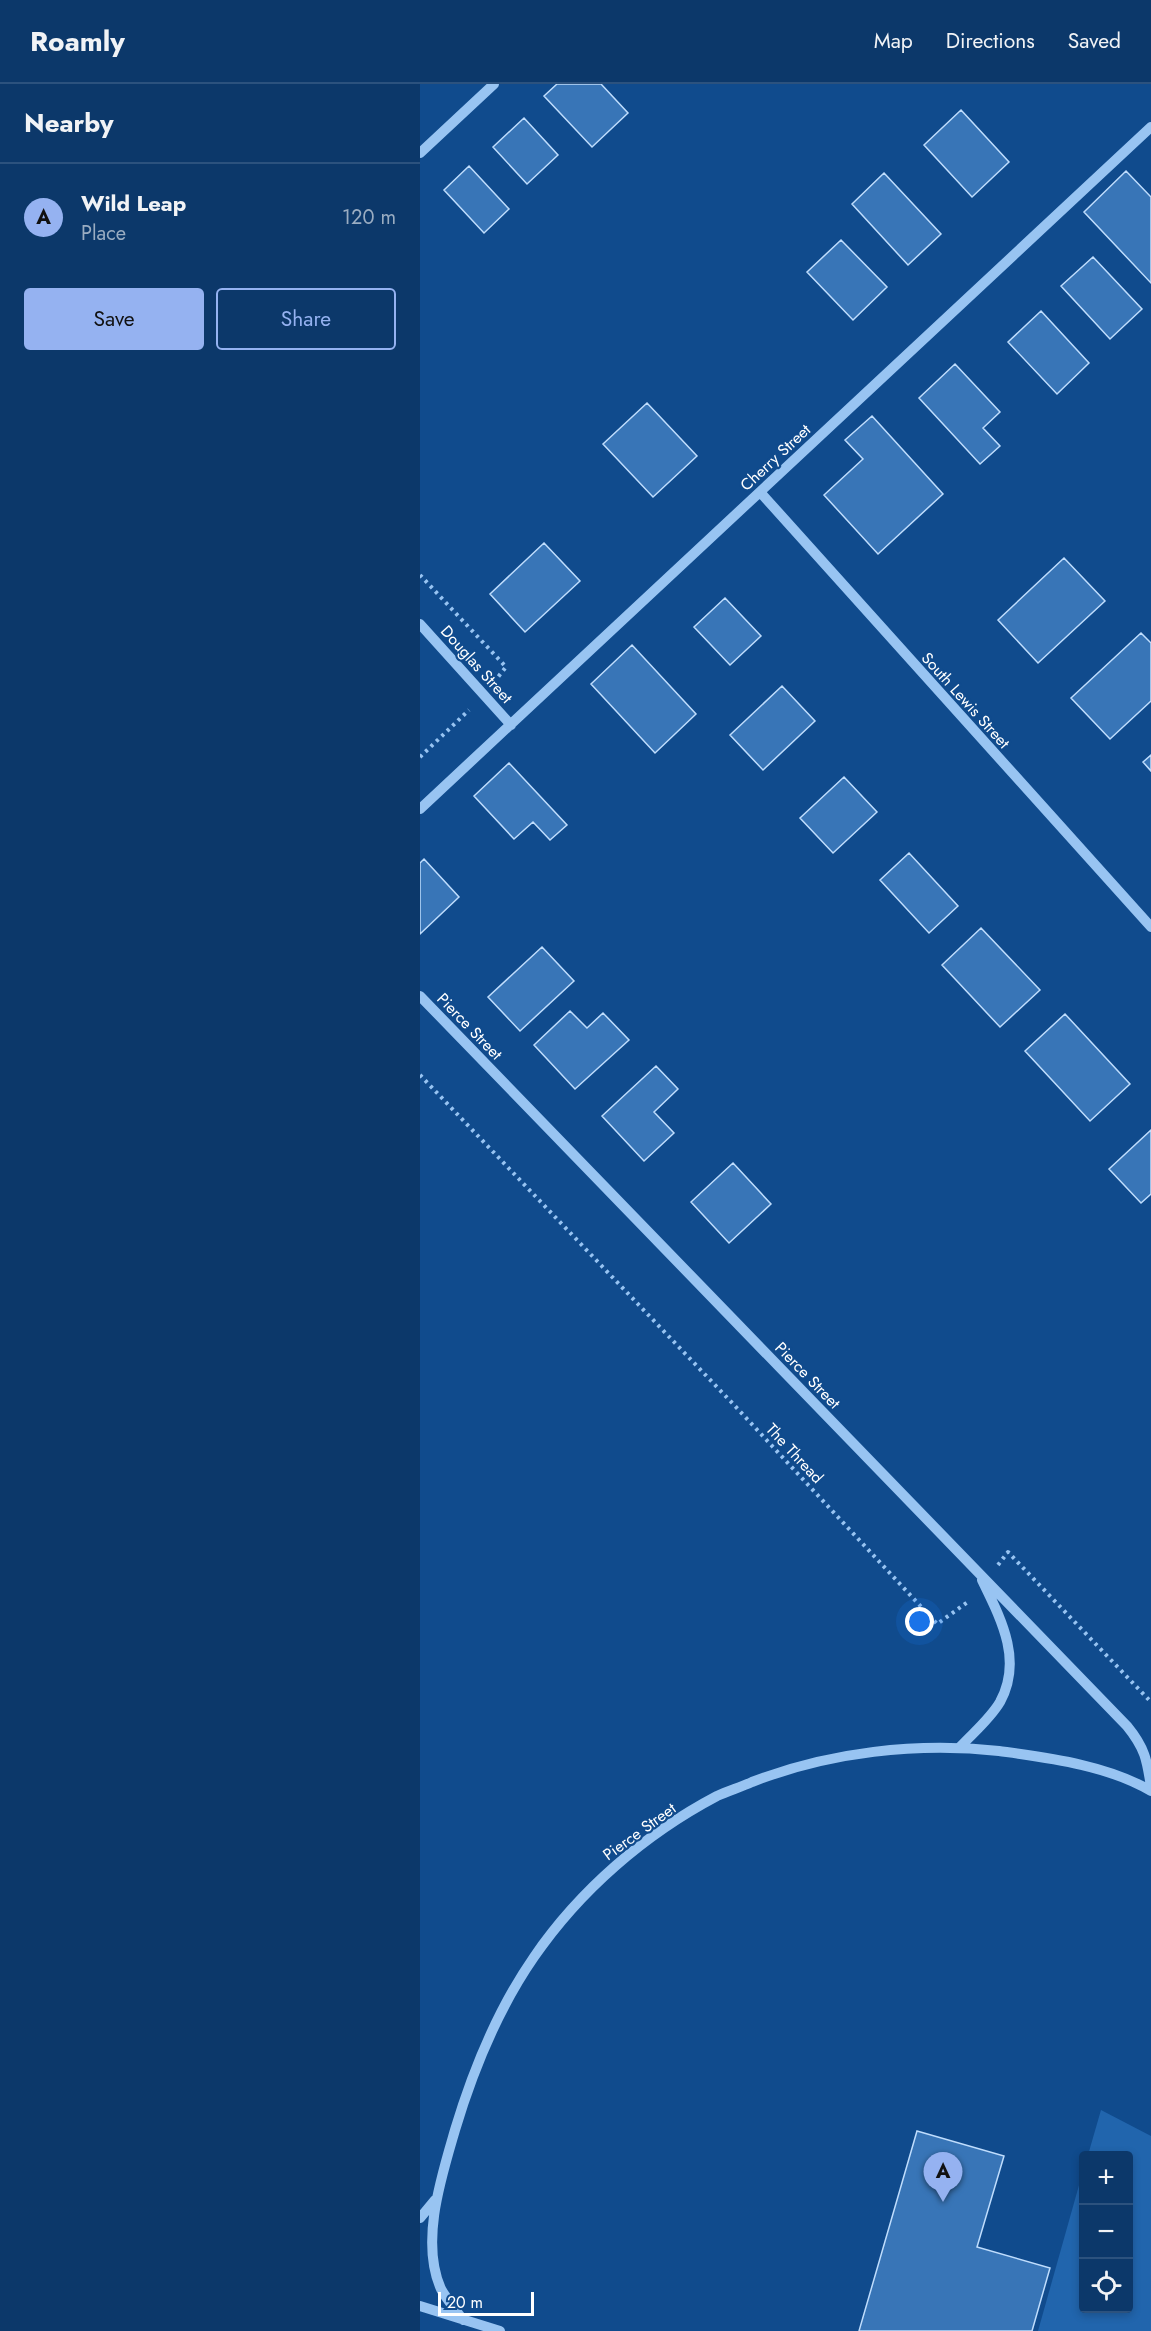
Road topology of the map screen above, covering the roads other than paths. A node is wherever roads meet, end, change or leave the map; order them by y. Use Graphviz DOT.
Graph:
graph roads {
  1 [pos="494,84"];
  2 [pos="1151,127"];
  3 [pos="420,153"];
  4 [pos="760,492"];
  5 [pos="420,624"];
  6 [pos="511,724"];
  7 [pos="420,809"];
  8 [pos="1151,927"];
  9 [pos="420,996"];
  10 [pos="982,1578"];
  11 [pos="960,1747"];
  12 [pos="1151,1789"];
  13 [pos="437,2198"];
  14 [pos="420,2218"];
  15 [pos="421,2308"];
  16 [pos="463,2320"];
  17 [pos="500,2331"];
  1 -- 3 [label="street"];
  2 -- 4 [label="street, Cherry Street"];
  4 -- 6 [label="street, Cherry Street"];
  4 -- 8 [label="street, South Lewis Street"];
  5 -- 6 [label="street, Douglas Street"];
  6 -- 7 [label="street, Cherry Street"];
  9 -- 10 [label="street, Pierce Street"];
  10 -- 11 [label="street"];
  10 -- 12 [label="street, Pierce Street"];
  11 -- 12 [label="street, Pierce Street"];
  11 -- 13 [label="street, Pierce Street"];
  13 -- 14 [label="street"];
  13 -- 16 [label="street, Pierce Street"];
  15 -- 16 [label="street"];
  16 -- 17 [label="street"];
}
